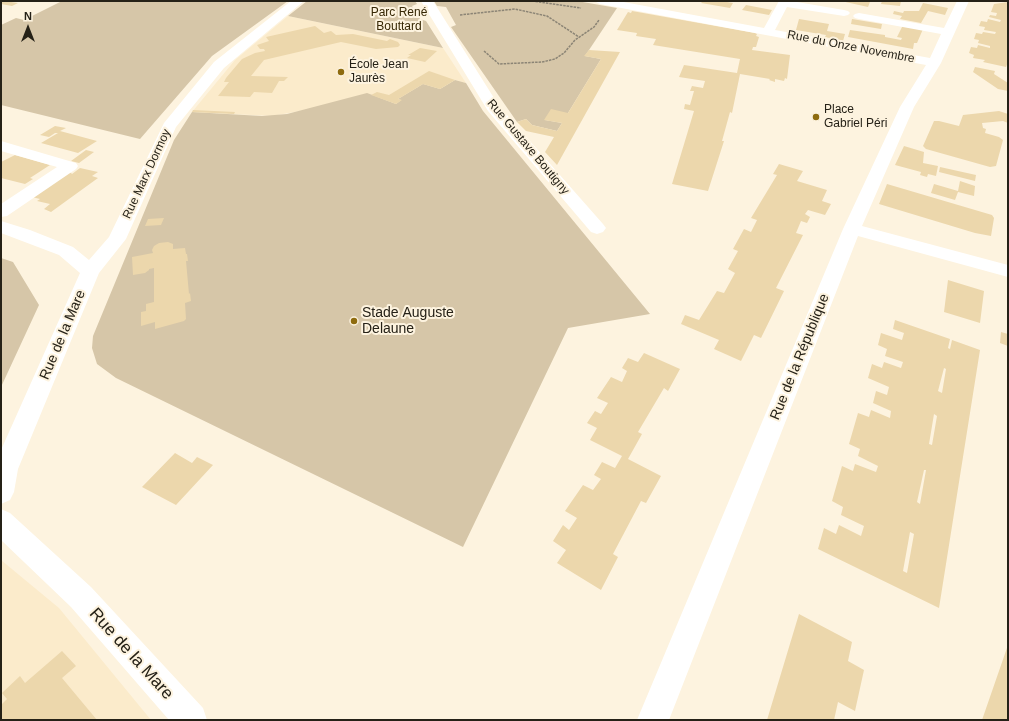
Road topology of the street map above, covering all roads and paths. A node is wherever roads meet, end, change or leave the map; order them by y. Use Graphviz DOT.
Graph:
graph roads {
  1 [pos="298,1"];
  2 [pos="426,1"];
  3 [pos="532,1"];
  4 [pos="600,1"];
  5 [pos="963,1"];
  6 [pos="583,8"];
  7 [pos="844,13"];
  8 [pos="859,16"];
  9 [pos="600,18"];
  10 [pos="461,19"];
  11 [pos="768,31"];
  12 [pos="948,32"];
  13 [pos="579,36"];
  14 [pos="481,49"];
  15 [pos="934,63"];
  16 [pos="1,146"];
  17 [pos="1,212"];
  18 [pos="1,227"];
  19 [pos="597,228"];
  20 [pos="852,229"];
  21 [pos="90,271"];
  22 [pos="1008,271"];
  23 [pos="1,492"];
  24 [pos="1,522"];
  25 [pos="191,720"];
  26 [pos="653,720"];
  1 -- 21 [label="street, Rue Marx Dormoy"];
  2 -- 19 [label="street, Rue Gustave Boutigny"];
  3 -- 6 [label="path"];
  4 -- 11 [label="street, Rue du Onze Novembre"];
  5 -- 12 [label="street, Rue de la République"];
  7 -- 11 [label="street, Rue du Onze Novembre"];
  8 -- 12 [label="street"];
  9 -- 13 [label="path"];
  10 -- 13 [label="path"];
  11 -- 15 [label="street, Rue du Onze Novembre"];
  12 -- 15 [label="street, Rue de la République"];
  13 -- 14 [label="path"];
  15 -- 20 [label="street, Rue de la République"];
  16 -- 17 [label="street"];
  18 -- 21 [label="street"];
  20 -- 22 [label="street"];
  20 -- 26 [label="street, Rue de la République"];
  21 -- 23 [label="street, Rue de la Mare"];
  24 -- 25 [label="street, Rue de la Mare"];
}
